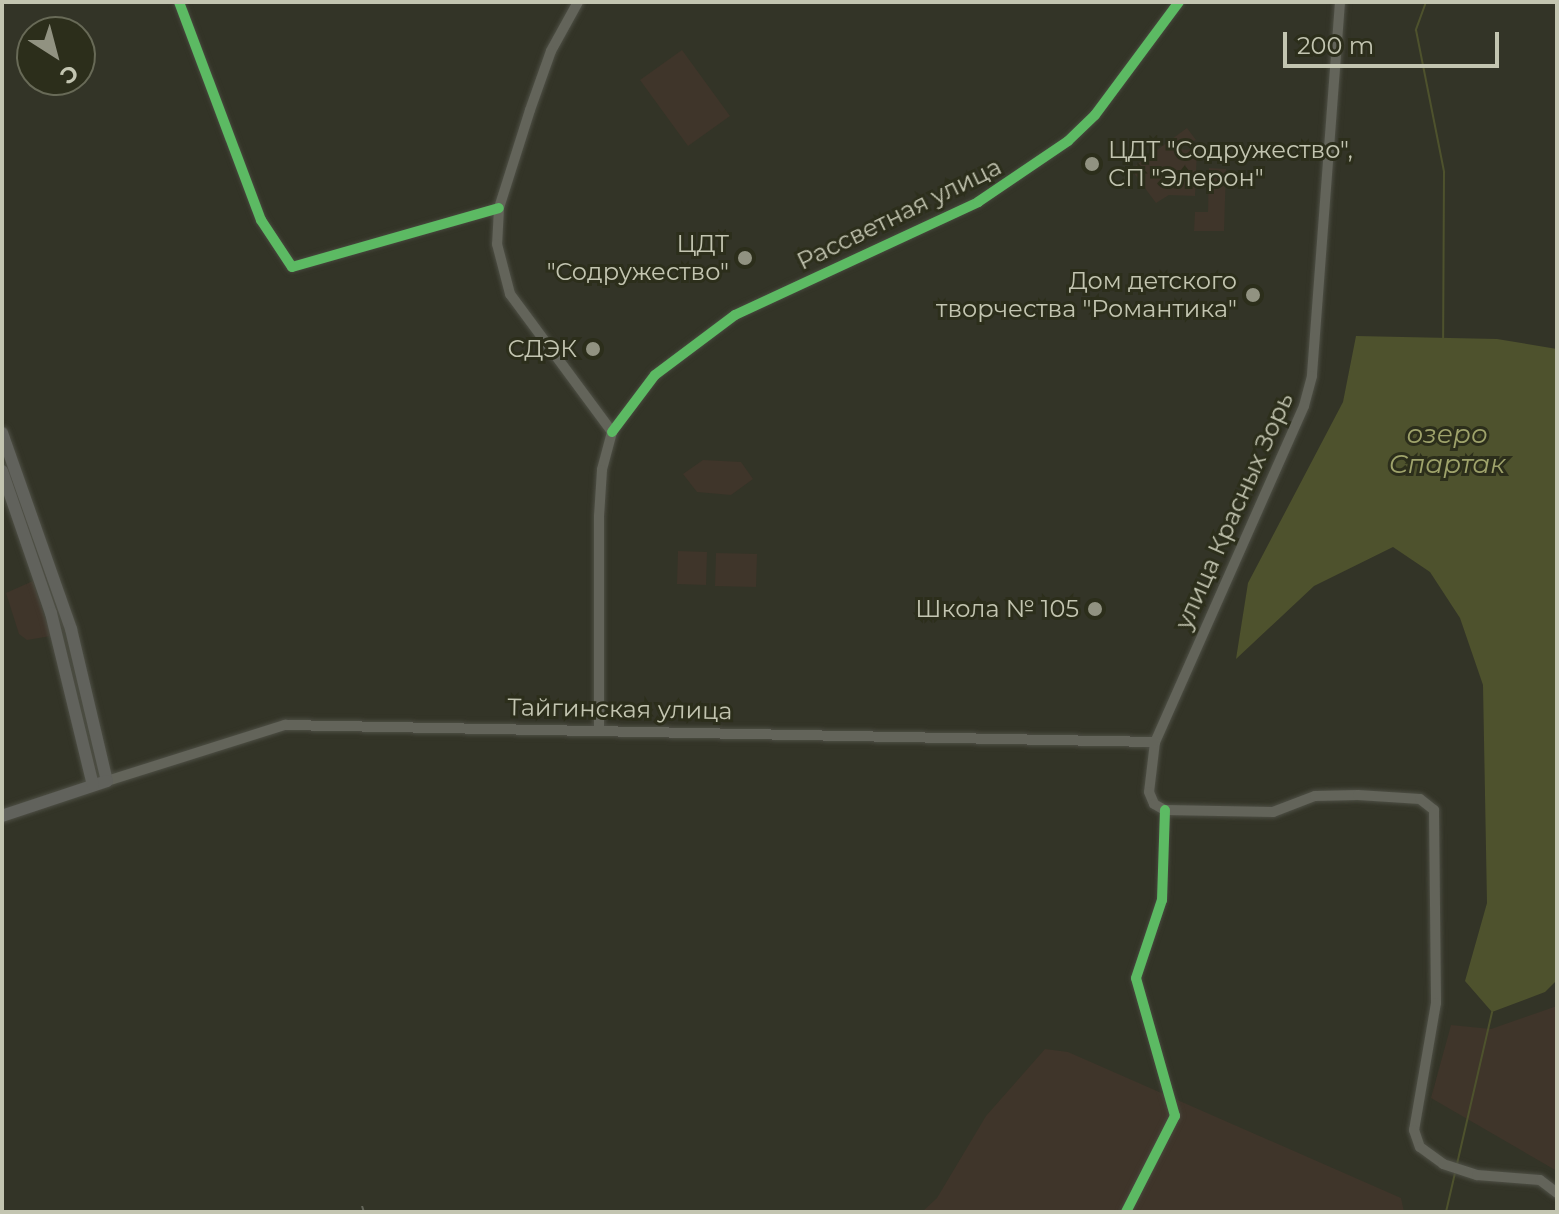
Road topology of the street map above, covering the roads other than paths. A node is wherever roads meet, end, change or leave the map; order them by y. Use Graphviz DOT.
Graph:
graph roads {
  1 [pos="179,2"];
  2 [pos="578,2"];
  3 [pos="1179,2"];
  4 [pos="1340,2"];
  5 [pos="499,208"];
  6 [pos="612,432"];
  7 [pos="2,433"];
  8 [pos="2,471"];
  9 [pos="59,592"];
  10 [pos="46,597"];
  11 [pos="599,730"];
  12 [pos="1155,742"];
  13 [pos="107,781"];
  14 [pos="93,785"];
  15 [pos="1165,810"];
  16 [pos="2,816"];
  17 [pos="1557,1193"];
  18 [pos="1126,1212"];
  1 -- 5 [label="street"];
  2 -- 5 [label="main road"];
  3 -- 6 [label="street, Рассветная улица"];
  4 -- 12 [label="main road, улица Красных Зорь"];
  5 -- 6 [label="main road"];
  6 -- 11 [label="main road, Рассветная улица"];
  7 -- 9 [label="highway"];
  8 -- 10 [label="highway"];
  9 -- 10 [label="highway"];
  9 -- 13 [label="highway"];
  10 -- 14 [label="highway"];
  11 -- 12 [label="main road, Тайгинская улица"];
  11 -- 13 [label="main road, Тайгинская улица"];
  12 -- 15 [label="main road, улица Красных Зорь"];
  13 -- 14 [label="highway, Тайгинская улица"];
  14 -- 16 [label="highway, Тайгинская улица"];
  15 -- 17 [label="main road"];
  15 -- 18 [label="street"];
}
